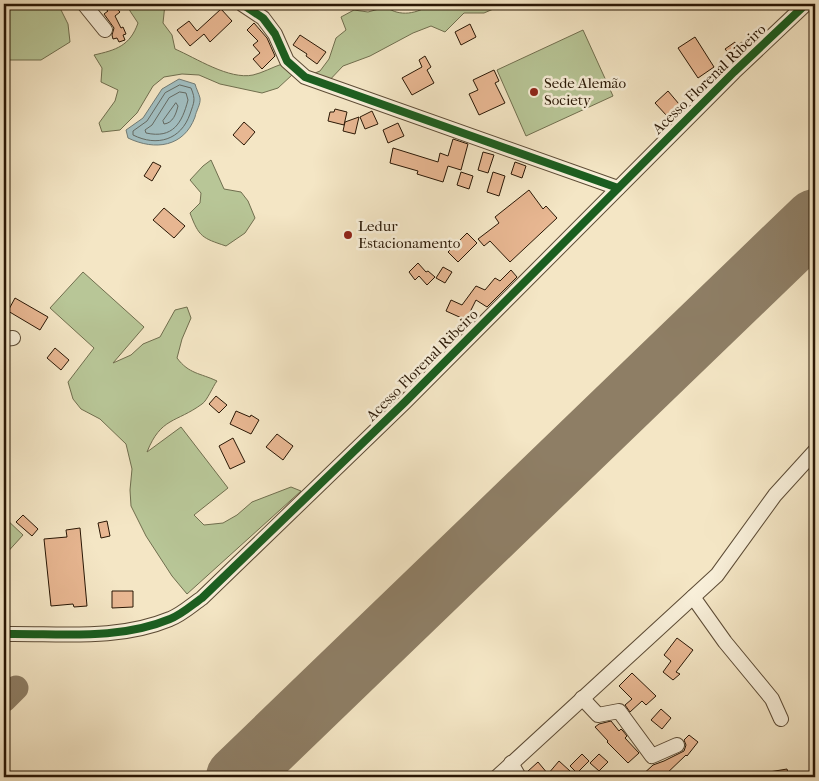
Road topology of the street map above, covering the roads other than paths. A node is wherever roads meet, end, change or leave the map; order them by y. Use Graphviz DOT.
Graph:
graph roads {
  1 [pos="84,4"];
  2 [pos="242,4"];
  3 [pos="806,4"];
  4 [pos="105,30"];
  5 [pos="618,188"];
  6 [pos="815,451"];
  7 [pos="693,597"];
  8 [pos="4,634"];
  9 [pos="582,698"];
  10 [pos="781,719"];
  11 [pos="677,745"];
  12 [pos="511,764"];
  13 [pos="497,777"];
  14 [pos="518,777"];
  1 -- 4 [label="street"];
  2 -- 5 [label="street"];
  3 -- 5 [label="street, Acesso Florenal Ribeiro"];
  5 -- 8 [label="street, Acesso Florenal Ribeiro"];
  6 -- 7 [label="street"];
  7 -- 9 [label="street"];
  7 -- 10 [label="street"];
  9 -- 11 [label="street"];
  9 -- 12 [label="street"];
  12 -- 13 [label="street"];
  12 -- 14 [label="street"];
}
